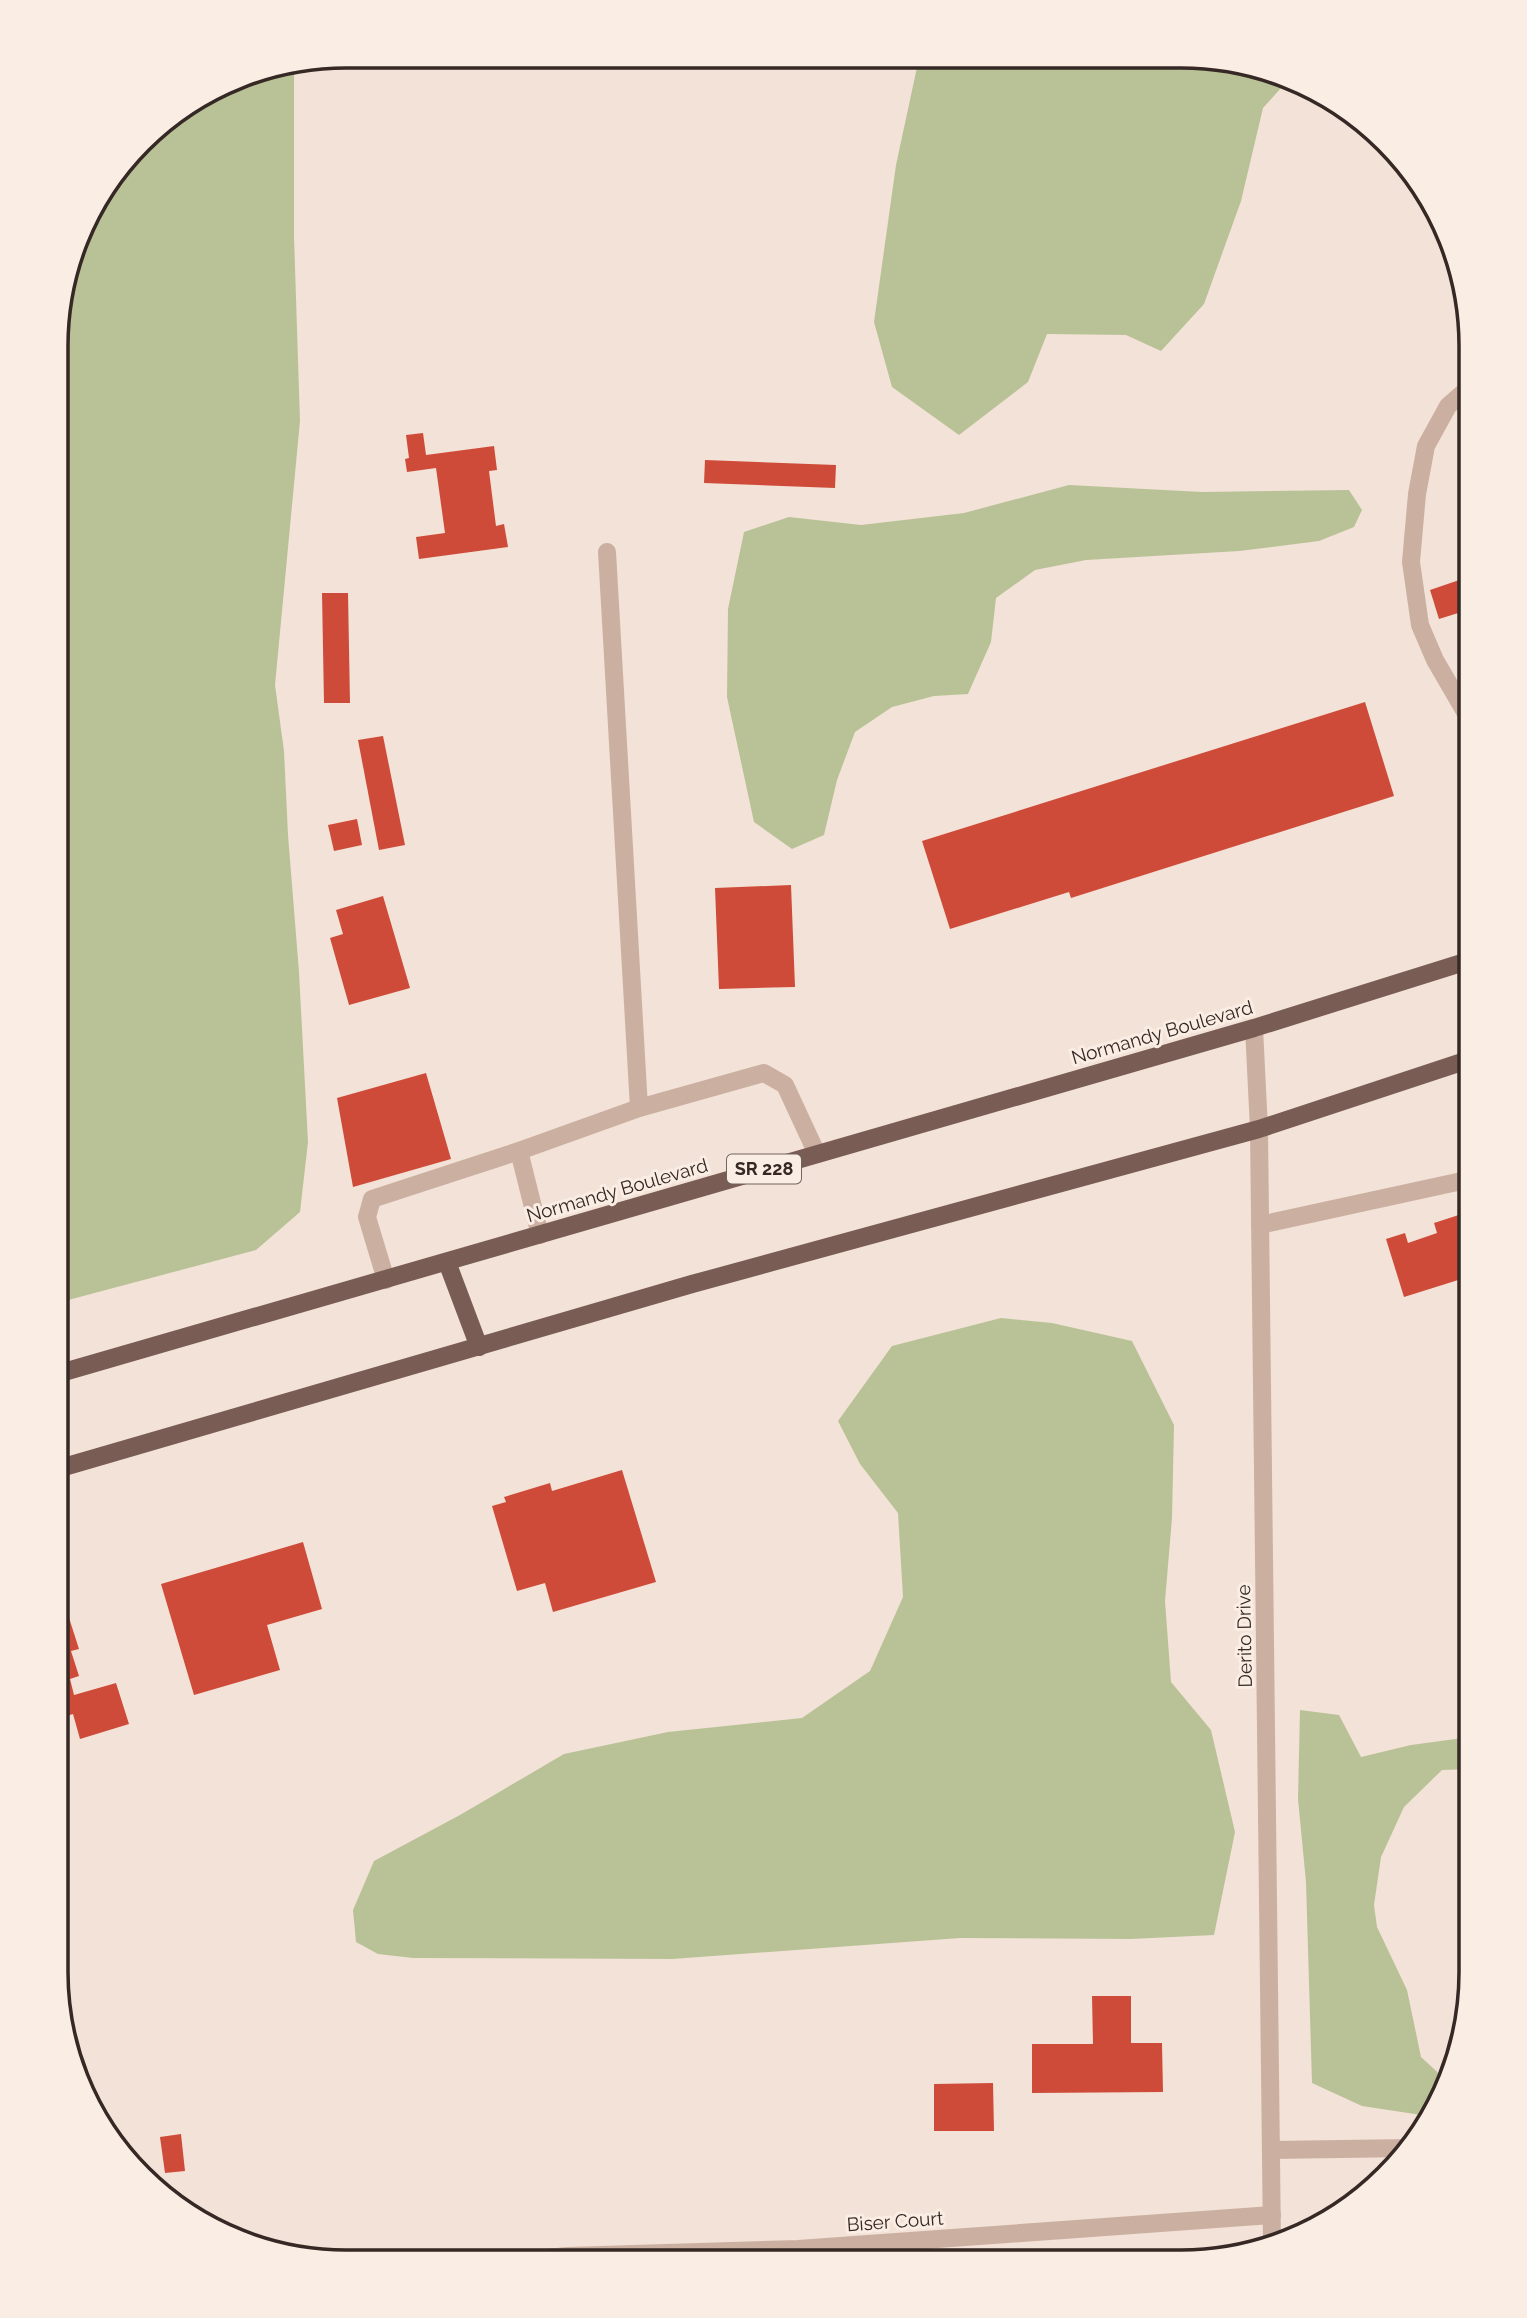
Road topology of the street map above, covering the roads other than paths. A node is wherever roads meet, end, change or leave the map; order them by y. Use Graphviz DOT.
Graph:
graph roads {
  1 [pos="1459,396"];
  2 [pos="607,552"];
  3 [pos="1459,701"];
  4 [pos="1459,964"];
  5 [pos="1255,1028"];
  6 [pos="1459,1063"];
  7 [pos="639,1108"];
  8 [pos="1259,1129"];
  9 [pos="519,1151"];
  10 [pos="817,1154"];
  11 [pos="1459,1182"];
  12 [pos="1260,1225"];
  13 [pos="540,1235"];
  14 [pos="447,1262"];
  15 [pos="386,1280"];
  16 [pos="479,1347"];
  17 [pos="68,1371"];
  18 [pos="68,1466"];
  19 [pos="1395,2148"];
  20 [pos="1271,2150"];
  21 [pos="1272,2215"];
  22 [pos="1272,2234"];
  23 [pos="765,2250"];
  1 -- 3 [label="street"];
  2 -- 7 [label="street"];
  4 -- 5 [label="main road, Normandy Boulevard / SR 228"];
  5 -- 8 [label="street, Derito Drive"];
  5 -- 10 [label="main road, Normandy Boulevard / SR 228"];
  6 -- 8 [label="main road"];
  7 -- 9 [label="street"];
  7 -- 10 [label="street"];
  8 -- 12 [label="street, Derito Drive"];
  8 -- 16 [label="main road"];
  9 -- 13 [label="street"];
  9 -- 15 [label="street"];
  10 -- 13 [label="main road, Normandy Boulevard / SR 228"];
  11 -- 12 [label="street"];
  12 -- 20 [label="street, Derito Drive"];
  13 -- 14 [label="main road, Normandy Boulevard / SR 228"];
  14 -- 15 [label="main road, Normandy Boulevard / SR 228"];
  14 -- 16 [label="main road"];
  15 -- 17 [label="main road, Normandy Boulevard / SR 228"];
  16 -- 18 [label="main road"];
  19 -- 20 [label="street"];
  20 -- 21 [label="street, Derito Drive"];
  21 -- 22 [label="street, Derito Drive"];
  21 -- 23 [label="street, Biser Court"];
}
